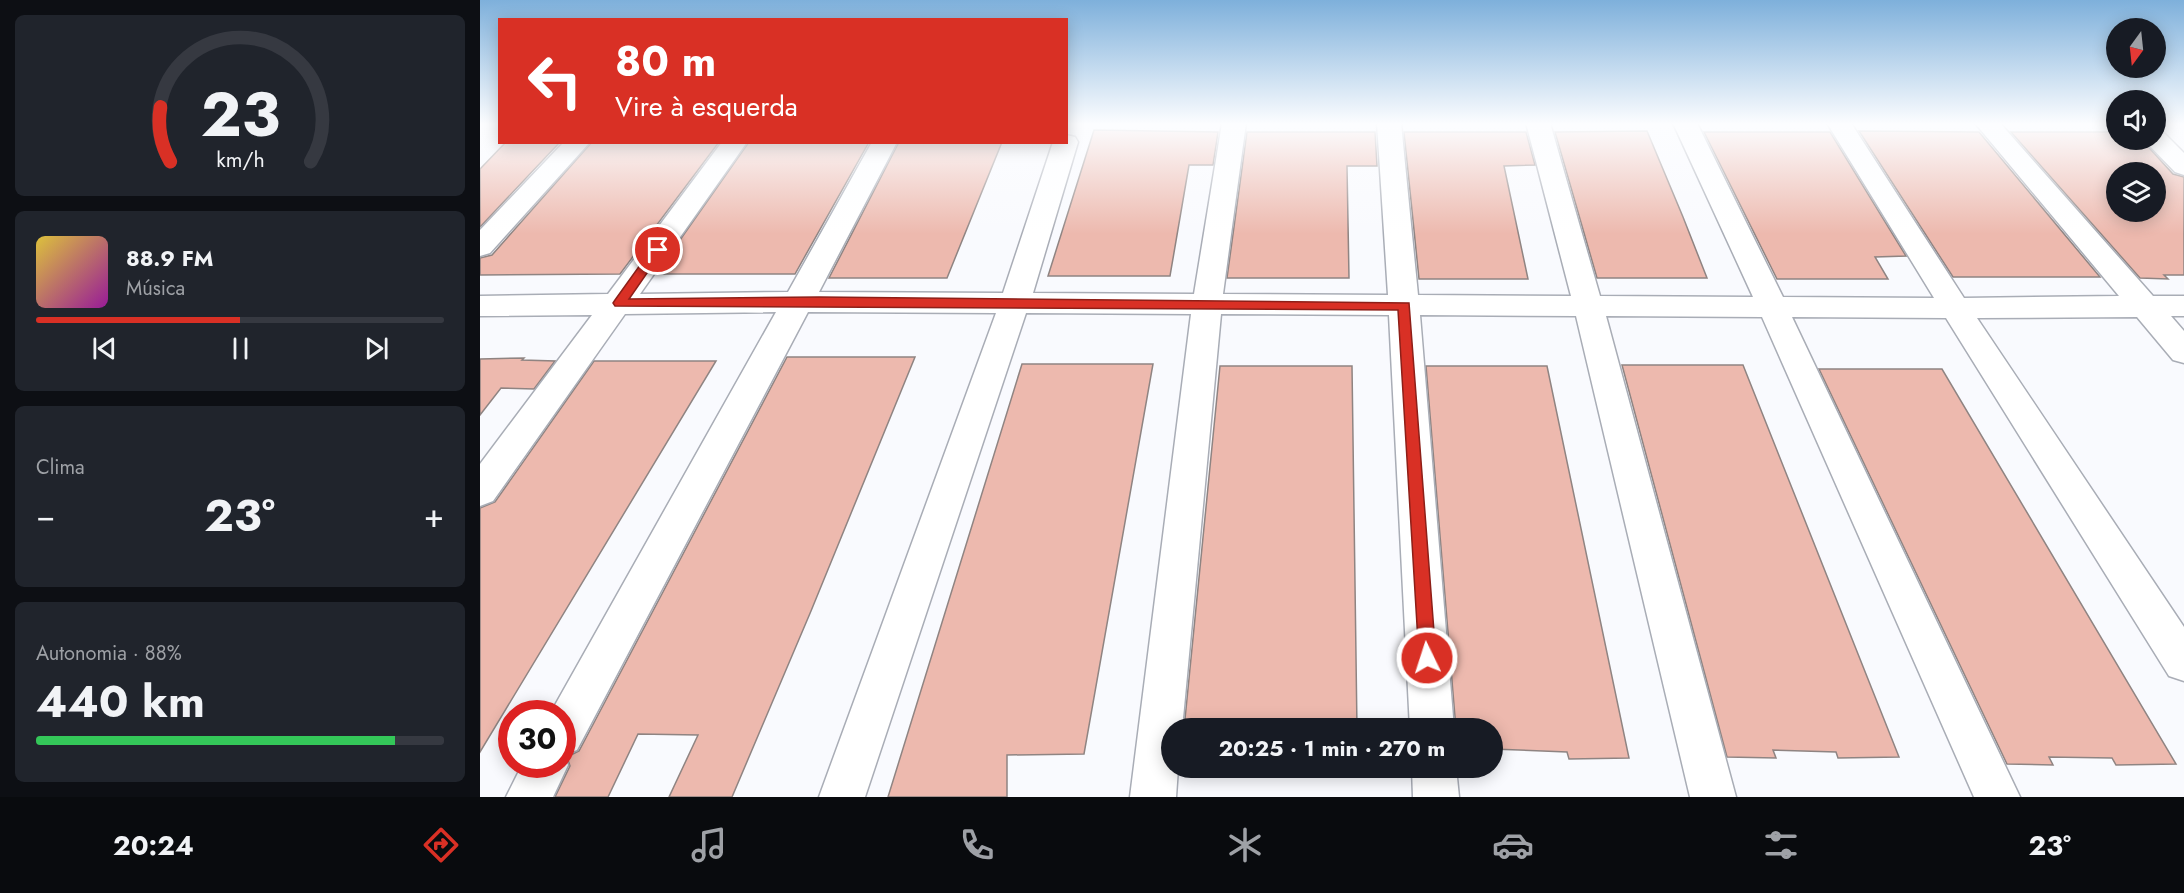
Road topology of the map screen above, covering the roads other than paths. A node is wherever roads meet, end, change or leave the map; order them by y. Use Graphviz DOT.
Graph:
graph roads {
  1 [pos="561,160"];
  2 [pos="722,160"];
  3 [pos="875,160"];
  4 [pos="1060,160"];
  5 [pos="1228,160"];
  6 [pos="1392,160"];
  7 [pos="1548,160"];
  8 [pos="1702,160"];
  9 [pos="1862,160"];
  10 [pos="2019,160"];
  11 [pos="480,247"];
  12 [pos="797,302"];
  13 [pos="619,303"];
  14 [pos="1015,303"];
  15 [pos="1207,304"];
  16 [pos="1588,305"];
  17 [pos="480,306"];
  18 [pos="1404,306"];
  19 [pos="1772,306"];
  20 [pos="2145,306"];
  21 [pos="2184,306"];
  22 [pos="1955,308"];
  23 [pos="2184,352"];
  24 [pos="480,491"];
  25 [pos="2184,662"];
  26 [pos="576,709"];
  27 [pos="1431,718"];
  28 [pos="539,778"];
  29 [pos="1435,778"];
  30 [pos="529,797"];
  31 [pos="842,797"];
  32 [pos="1153,797"];
  33 [pos="1436,797"];
  34 [pos="1713,797"];
  35 [pos="1997,797"];
  1 -- 11 [label="street"];
  2 -- 13 [label="street"];
  3 -- 12 [label="street"];
  4 -- 14 [label="street"];
  5 -- 15 [label="street"];
  6 -- 18 [label="street"];
  7 -- 16 [label="street"];
  8 -- 19 [label="street"];
  9 -- 22 [label="street"];
  10 -- 20 [label="street"];
  12 -- 13 [label="street"];
  12 -- 14 [label="street"];
  12 -- 26 [label="street"];
  13 -- 17 [label="street"];
  13 -- 24 [label="street"];
  14 -- 15 [label="street"];
  14 -- 31 [label="street"];
  15 -- 18 [label="street"];
  15 -- 32 [label="street"];
  16 -- 18 [label="street"];
  16 -- 19 [label="street"];
  16 -- 34 [label="street"];
  18 -- 27 [label="street"];
  19 -- 22 [label="street"];
  19 -- 35 [label="street"];
  20 -- 21 [label="street"];
  20 -- 22 [label="street"];
  20 -- 23 [label="street"];
  22 -- 25 [label="street"];
  28 -- 30 [label="street"];
  29 -- 33 [label="street"];
}
